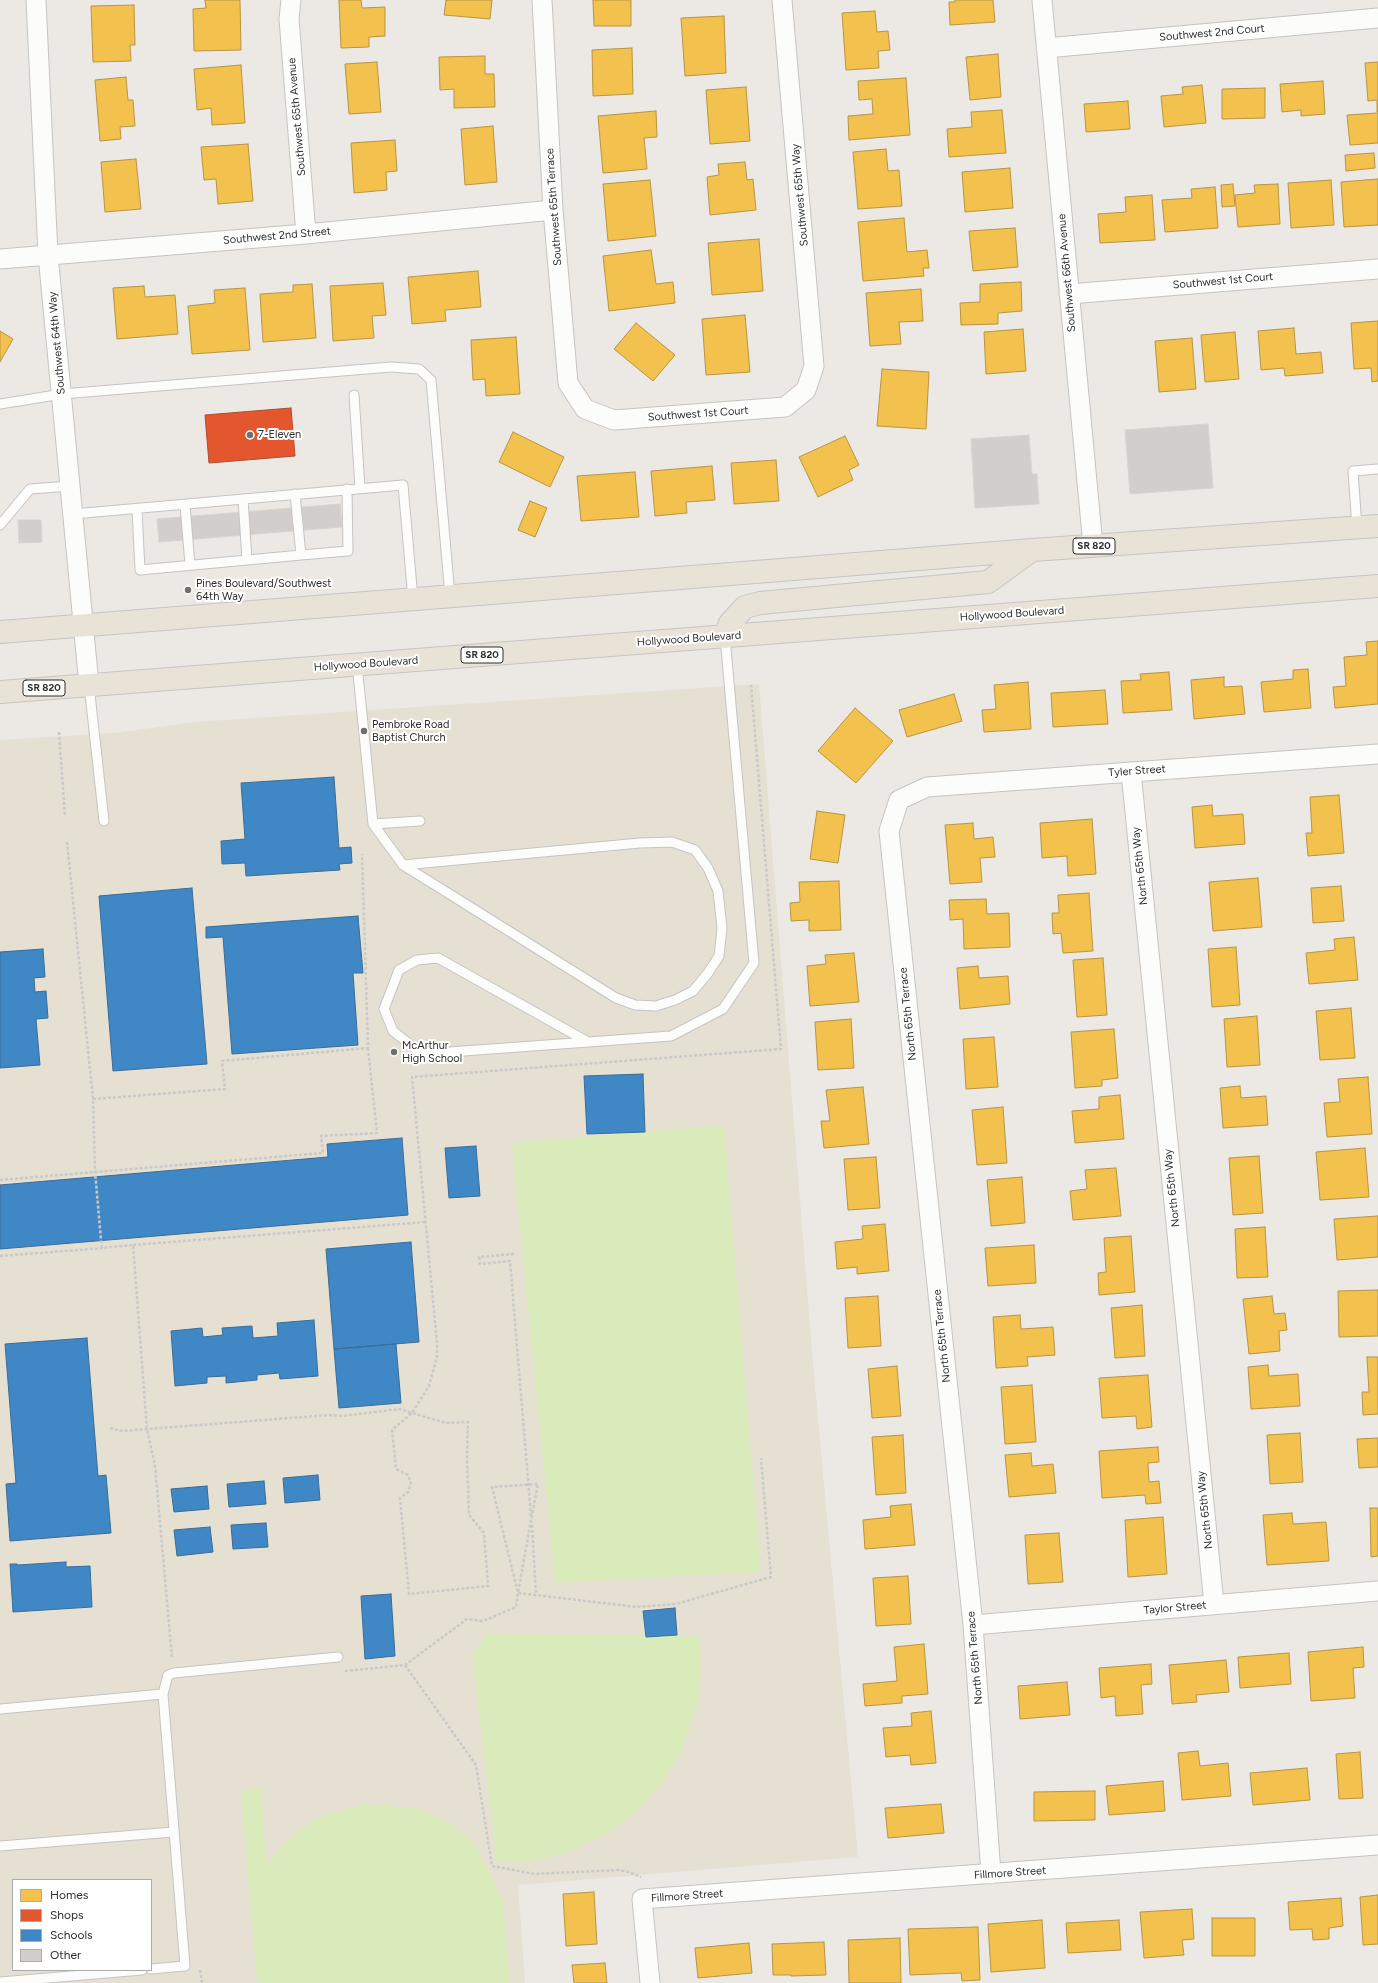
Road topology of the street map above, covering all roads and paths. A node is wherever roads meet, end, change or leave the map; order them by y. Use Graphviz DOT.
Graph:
graph roads {
  1 [pos="36,0"];
  2 [pos="291,0"];
  3 [pos="542,0"];
  4 [pos="782,0"];
  5 [pos="1042,0"];
  6 [pos="1378,18"];
  7 [pos="1046,48"];
  8 [pos="553,210"];
  9 [pos="306,234"];
  10 [pos="48,255"];
  11 [pos="0,259"];
  12 [pos="1378,269"];
  13 [pos="1069,294"];
  14 [pos="806,390"];
  15 [pos="62,394"];
  16 [pos="354,395"];
  17 [pos="0,404"];
  18 [pos="585,409"];
  19 [pos="1378,469"];
  20 [pos="70,486"];
  21 [pos="360,488"];
  22 [pos="347,489"];
  23 [pos="295,494"];
  24 [pos="243,499"];
  25 [pos="185,505"];
  26 [pos="137,510"];
  27 [pos="73,514"];
  28 [pos="0,525"];
  29 [pos="1378,526"];
  30 [pos="1357,528"];
  31 [pos="1093,546"];
  32 [pos="1032,550"];
  33 [pos="301,555"];
  34 [pos="247,560"];
  35 [pos="190,565"];
  36 [pos="1378,586"];
  37 [pos="450,596"];
  38 [pos="413,599"];
  39 [pos="84,625"];
  40 [pos="0,632"];
  41 [pos="725,637"];
  42 [pos="357,664"];
  43 [pos="89,685"];
  44 [pos="751,685"];
  45 [pos="0,692"];
  46 [pos="59,732"];
  47 [pos="1378,754"];
  48 [pos="1131,772"];
  49 [pos="899,800"];
  50 [pos="65,817"];
  51 [pos="420,820"];
  52 [pos="104,821"];
  53 [pos="373,824"];
  54 [pos="67,842"];
  55 [pos="362,854"];
  56 [pos="403,865"];
  57 [pos="588,1042"];
  58 [pos="368,1048"];
  59 [pos="93,1099"];
  60 [pos="95,1172"];
  61 [pos="0,1180"];
  62 [pos="426,1222"];
  63 [pos="133,1245"];
  64 [pos="514,1254"];
  65 [pos="0,1256"];
  66 [pos="412,1413"];
  67 [pos="110,1428"];
  68 [pos="147,1428"];
  69 [pos="761,1458"];
  70 [pos="155,1466"];
  71 [pos="528,1484"];
  72 [pos="531,1520"];
  73 [pos="1378,1591"];
  74 [pos="518,1593"];
  75 [pos="536,1595"];
  76 [pos="1214,1604"];
  77 [pos="973,1625"];
  78 [pos="338,1657"];
  79 [pos="405,1665"];
  80 [pos="342,1672"];
  81 [pos="163,1694"];
  82 [pos="0,1709"];
  83 [pos="174,1832"];
  84 [pos="1378,1845"];
  85 [pos="0,1846"];
  86 [pos="991,1874"];
  87 [pos="643,1879"];
  88 [pos="152,1969"];
  89 [pos="130,1971"];
  90 [pos="0,1982"];
  91 [pos="650,1983"];
  1 -- 10 [label="street, Southwest 64th Way"];
  2 -- 9 [label="street, Southwest 65th Avenue"];
  3 -- 8 [label="street, Southwest 65th Terrace"];
  4 -- 14 [label="street, Southwest 65th Way"];
  5 -- 7 [label="street, Southwest 66th Avenue"];
  6 -- 7 [label="street, Southwest 2nd Court"];
  7 -- 13 [label="street, Southwest 66th Avenue"];
  8 -- 9 [label="street, Southwest 2nd Street"];
  8 -- 18 [label="street, Southwest 65th Terrace"];
  9 -- 10 [label="street, Southwest 2nd Street"];
  10 -- 11 [label="street, Southwest 2nd Street"];
  10 -- 15 [label="street, Southwest 64th Way"];
  12 -- 13 [label="street, Southwest 1st Court"];
  13 -- 31 [label="street, Southwest 66th Avenue"];
  14 -- 18 [label="street, Southwest 1st Court"];
  15 -- 17 [label="lane"];
  15 -- 20 [label="street, Southwest 64th Way"];
  15 -- 37 [label="lane"];
  16 -- 21 [label="lane"];
  19 -- 30 [label="lane"];
  20 -- 27 [label="street, Southwest 64th Way"];
  20 -- 28 [label="lane"];
  21 -- 22 [label="lane"];
  21 -- 38 [label="lane"];
  22 -- 23 [label="lane"];
  22 -- 33 [label="lane"];
  23 -- 24 [label="lane"];
  23 -- 33 [label="lane"];
  24 -- 25 [label="lane"];
  24 -- 34 [label="lane"];
  25 -- 26 [label="lane"];
  25 -- 35 [label="lane"];
  26 -- 27 [label="lane"];
  26 -- 35 [label="lane"];
  27 -- 39 [label="street, Southwest 64th Way"];
  29 -- 30 [label="highway, SR 820"];
  30 -- 31 [label="highway, SR 820"];
  31 -- 32 [label="highway, SR 820"];
  32 -- 37 [label="highway, SR 820"];
  32 -- 41 [label="highway"];
  33 -- 34 [label="lane"];
  34 -- 35 [label="lane"];
  36 -- 41 [label="highway, Hollywood Boulevard / SR 820"];
  37 -- 38 [label="highway, SR 820"];
  38 -- 39 [label="highway, SR 820"];
  39 -- 40 [label="highway, SR 820"];
  39 -- 43 [label="street, Southwest 64th Way"];
  41 -- 42 [label="highway, Hollywood Boulevard / SR 820"];
  41 -- 57 [label="lane"];
  42 -- 43 [label="highway, Hollywood Boulevard / SR 820"];
  42 -- 53 [label="lane"];
  43 -- 45 [label="highway, Hollywood Boulevard / SR 820"];
  43 -- 52 [label="lane"];
  44 -- 62 [label="path"];
  46 -- 50 [label="path"];
  47 -- 48 [label="street, Tyler Street"];
  48 -- 49 [label="street, Tyler Street"];
  48 -- 76 [label="street, North 65th Way"];
  49 -- 77 [label="street, North 65th Terrace"];
  51 -- 53 [label="lane"];
  53 -- 56 [label="lane"];
  54 -- 59 [label="path"];
  55 -- 58 [label="path"];
  56 -- 56 [label="lane"];
  57 -- 57 [label="lane"];
  58 -- 59 [label="path"];
  58 -- 60 [label="path"];
  59 -- 60 [label="path"];
  60 -- 61 [label="path"];
  60 -- 63 [label="path"];
  62 -- 63 [label="path"];
  62 -- 66 [label="path"];
  63 -- 65 [label="path"];
  63 -- 68 [label="path"];
  64 -- 71 [label="path"];
  66 -- 66 [label="path"];
  66 -- 68 [label="path"];
  67 -- 68 [label="path"];
  68 -- 70 [label="path"];
  69 -- 75 [label="path"];
  71 -- 72 [label="path"];
  71 -- 72 [label="path"];
  71 -- 74 [label="path"];
  72 -- 74 [label="path"];
  72 -- 75 [label="path"];
  73 -- 76 [label="street, Taylor Street"];
  74 -- 75 [label="path"];
  74 -- 79 [label="path"];
  76 -- 77 [label="street, Taylor Street"];
  77 -- 86 [label="street, North 65th Terrace"];
  78 -- 81 [label="lane"];
  79 -- 80 [label="path"];
  79 -- 87 [label="path"];
  81 -- 82 [label="lane"];
  81 -- 83 [label="lane"];
  83 -- 85 [label="lane"];
  83 -- 88 [label="lane"];
  84 -- 86 [label="street, Fillmore Street"];
  86 -- 91 [label="street, Fillmore Street"];
  89 -- 90 [label="lane"];
}
